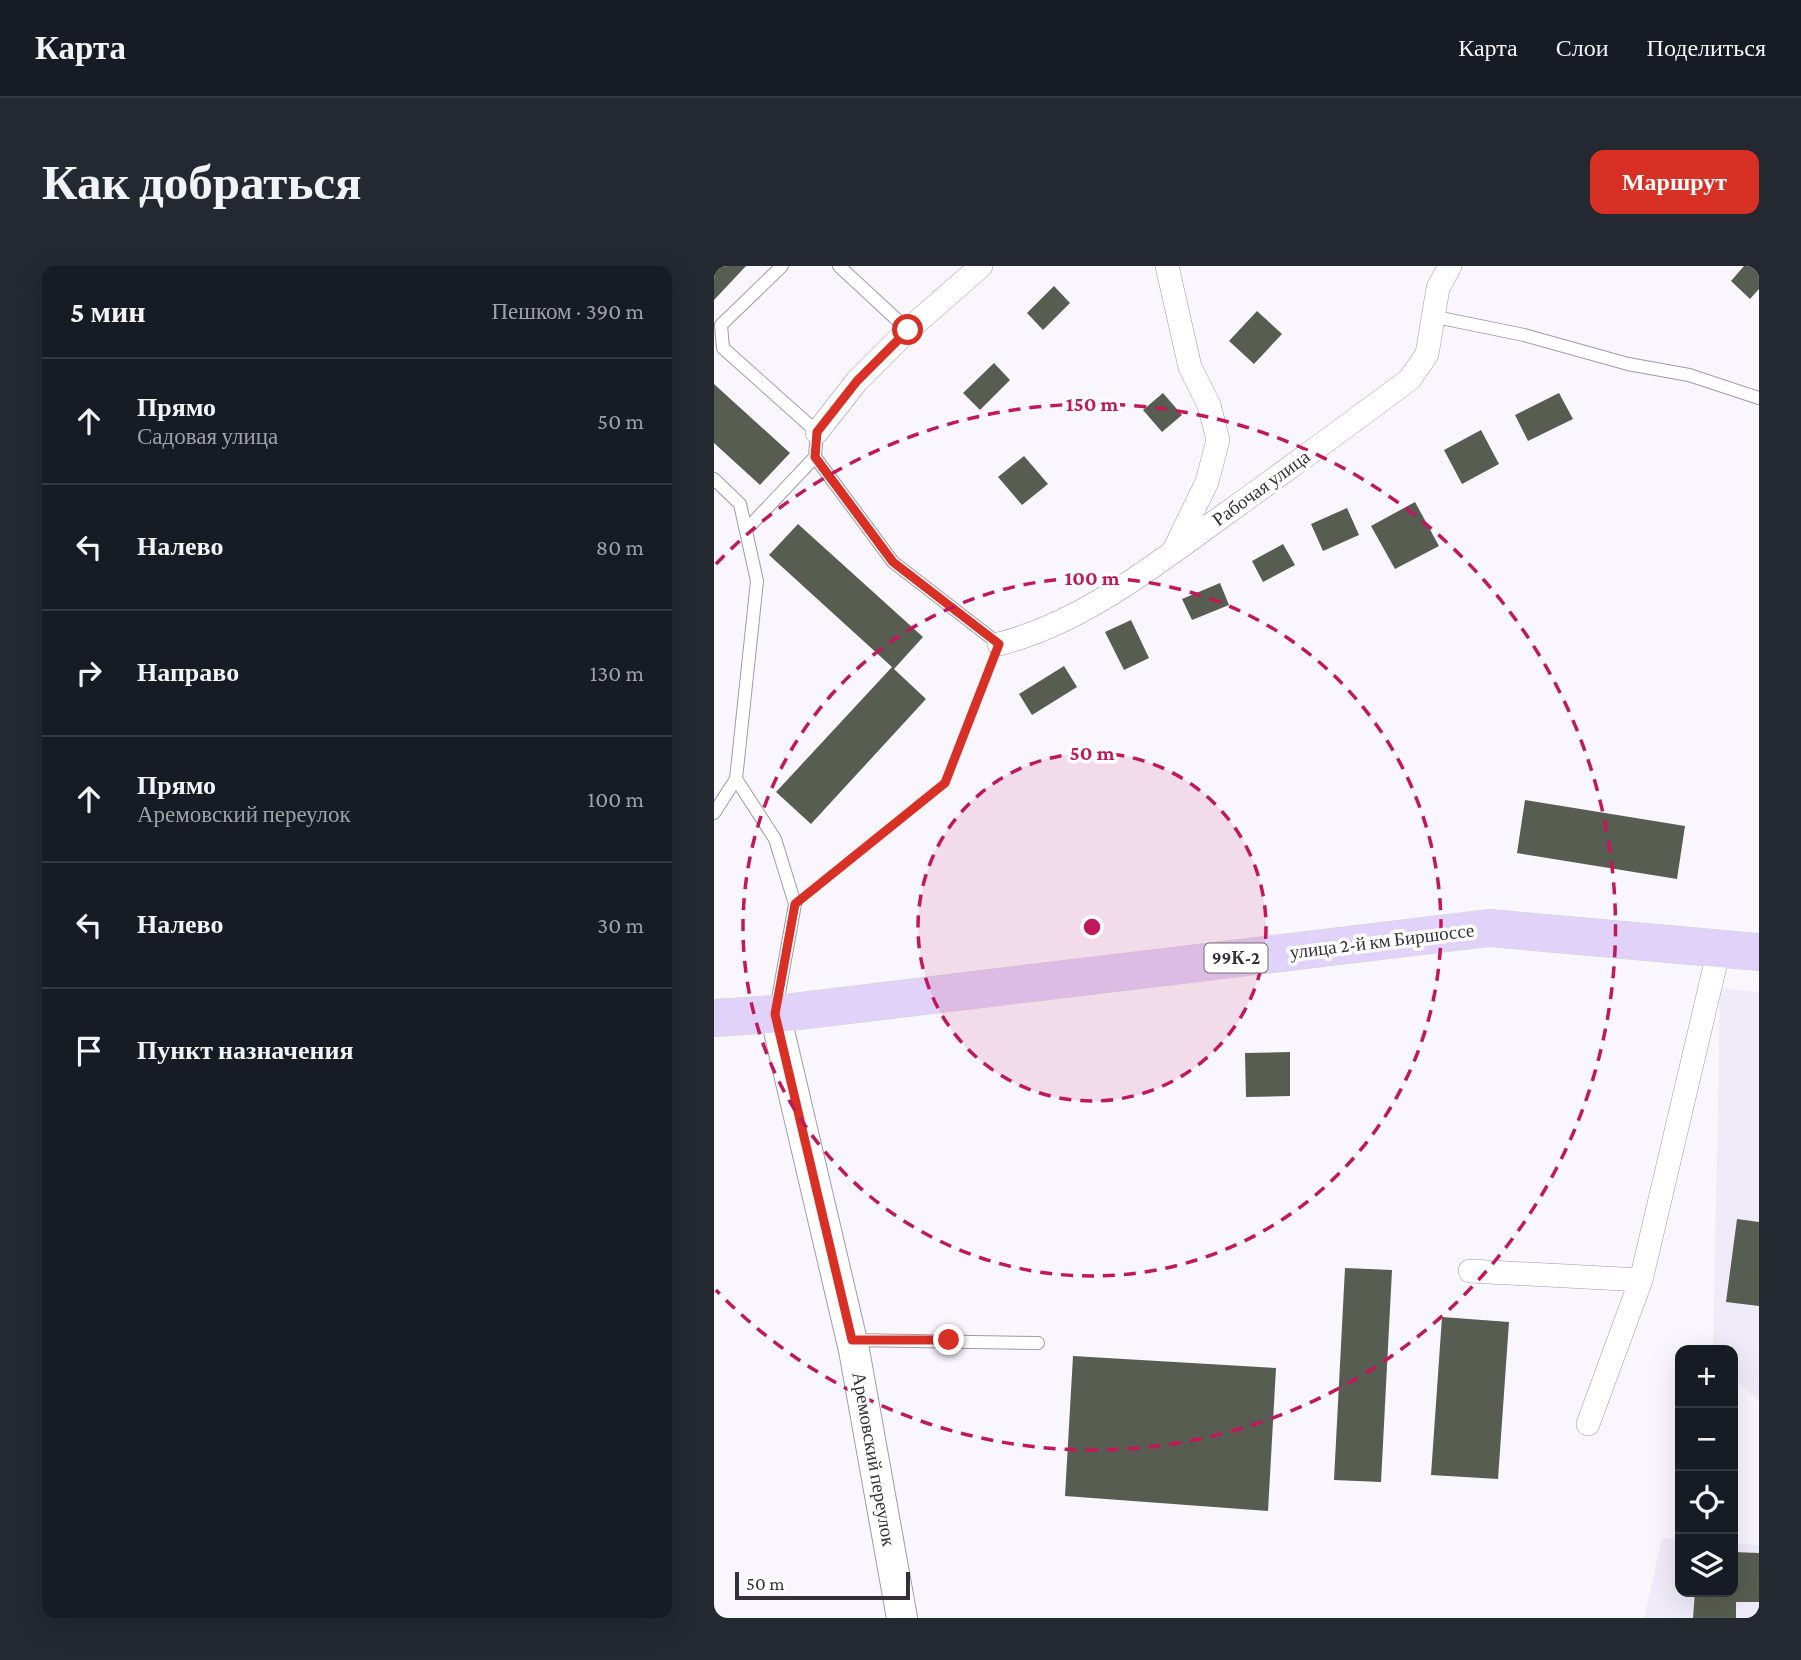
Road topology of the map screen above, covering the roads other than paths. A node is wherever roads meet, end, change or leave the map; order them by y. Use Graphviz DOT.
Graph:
graph roads {
  1 [pos="782,266"];
  2 [pos="839,266"];
  3 [pos="981,266"];
  4 [pos="1167,266"];
  5 [pos="1450,266"];
  6 [pos="1436,317"];
  7 [pos="908,330"];
  8 [pos="1759,398"];
  9 [pos="817,432"];
  10 [pos="815,457"];
  11 [pos="714,479"];
  12 [pos="746,530"];
  13 [pos="1174,551"];
  14 [pos="999,644"];
  15 [pos="736,779"];
  16 [pos="714,813"];
  17 [pos="1719,949"];
  18 [pos="1759,953"];
  19 [pos="775,1014"];
  20 [pos="714,1018"];
  21 [pos="1470,1271"];
  22 [pos="1641,1280"];
  23 [pos="852,1340"];
  24 [pos="1038,1343"];
  25 [pos="1588,1424"];
  26 [pos="902,1618"];
  1 -- 9 [label="lane"];
  2 -- 7 [label="lane"];
  3 -- 7 [label="street"];
  4 -- 13 [label="street"];
  5 -- 6 [label="street, Рабочая улица"];
  6 -- 8 [label="lane"];
  6 -- 13 [label="street, Рабочая улица"];
  7 -- 9 [label="street"];
  9 -- 10 [label="lane"];
  10 -- 12 [label="lane"];
  10 -- 14 [label="lane"];
  11 -- 12 [label="lane"];
  12 -- 15 [label="lane"];
  13 -- 14 [label="street, Рабочая улица"];
  15 -- 16 [label="lane"];
  15 -- 19 [label="lane"];
  17 -- 18 [label="main road, улица 2-й км Биршоссе / 99К-2"];
  17 -- 19 [label="main road, улица 2-й км Биршоссе / 99К-2"];
  17 -- 22 [label="street"];
  19 -- 20 [label="main road, улица 2-й км Биршоссе / 99К-2"];
  19 -- 23 [label="street, Аремовский переулок"];
  21 -- 22 [label="street"];
  22 -- 25 [label="street"];
  23 -- 24 [label="lane"];
  23 -- 26 [label="street, Аремовский переулок"];
}
